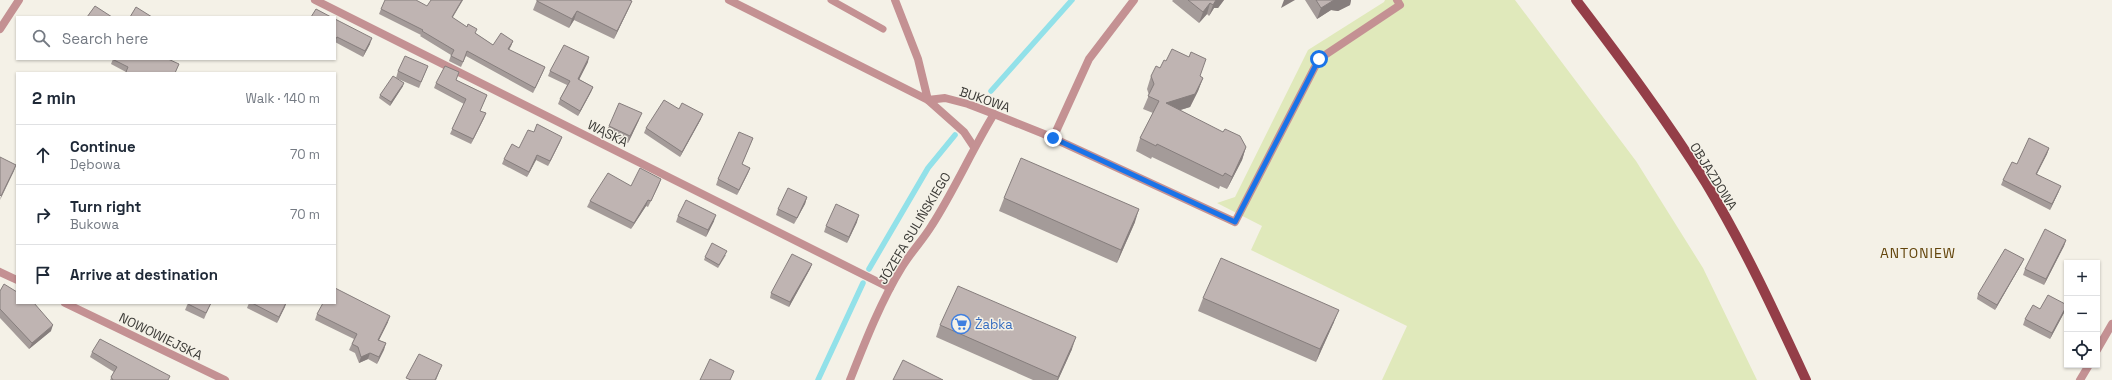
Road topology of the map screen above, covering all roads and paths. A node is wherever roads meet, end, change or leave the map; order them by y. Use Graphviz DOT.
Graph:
graph roads {
  1 [pos="19,0"];
  2 [pos="314,0"];
  3 [pos="730,0"];
  4 [pos="831,0"];
  5 [pos="895,0"];
  6 [pos="1134,0"];
  7 [pos="1397,0"];
  8 [pos="1576,0"];
  9 [pos="0,29"];
  10 [pos="883,29"];
  11 [pos="928,100"];
  12 [pos="994,114"];
  13 [pos="1053,138"];
  14 [pos="974,147"];
  15 [pos="0,272"];
  16 [pos="16,280"];
  17 [pos="890,288"];
  18 [pos="67,304"];
  19 [pos="2112,324"];
  20 [pos="2100,345"];
  21 [pos="2086,368"];
  22 [pos="225,380"];
  23 [pos="850,380"];
  24 [pos="1806,380"];
  25 [pos="2080,380"];
  1 -- 9 [label="street"];
  2 -- 17 [label="street, WĄSKA"];
  3 -- 11 [label="street"];
  4 -- 10 [label="lane"];
  5 -- 11 [label="street"];
  6 -- 13 [label="street"];
  7 -- 13 [label="street, BUKOWA"];
  8 -- 24 [label="main road, OBJAZDOWA"];
  11 -- 12 [label="street, BUKOWA"];
  11 -- 14 [label="street"];
  12 -- 13 [label="street, BUKOWA"];
  12 -- 14 [label="street, JÓZEFA SULIŃSKIEGO"];
  14 -- 17 [label="street, JÓZEFA SULIŃSKIEGO"];
  15 -- 16 [label="street"];
  17 -- 23 [label="street, JÓZEFA SULIŃSKIEGO"];
  18 -- 22 [label="street, NOWOWIEJSKA"];
  19 -- 20 [label="street"];
  21 -- 25 [label="street"];
}
